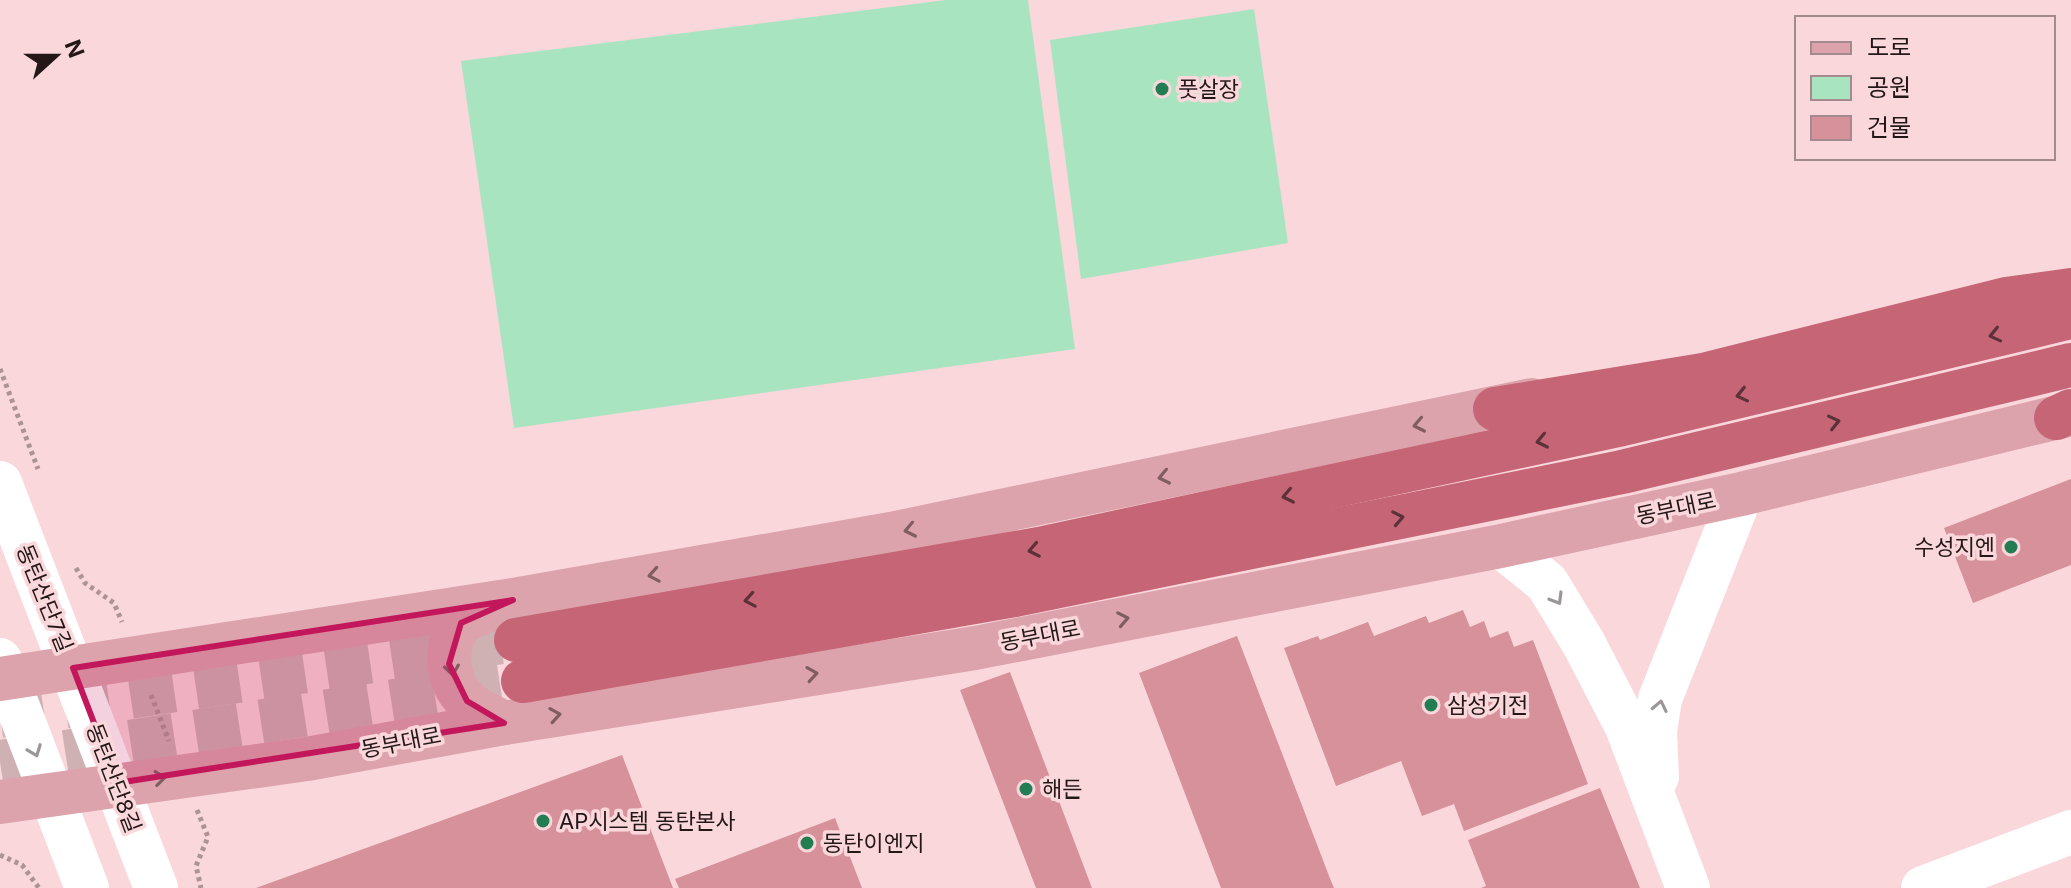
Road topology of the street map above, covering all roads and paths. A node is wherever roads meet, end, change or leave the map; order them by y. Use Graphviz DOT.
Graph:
graph roads {
  1 [pos="2071,271"];
  2 [pos="2071,290"];
  3 [pos="2071,317"];
  4 [pos="2071,365"];
  5 [pos="0,369"];
  6 [pos="1495,409"];
  7 [pos="2066,414"];
  8 [pos="0,483"];
  9 [pos="44,483"];
  10 [pos="1741,494"];
  11 [pos="1501,546"];
  12 [pos="71,554"];
  13 [pos="517,641"];
  14 [pos="136,658"];
  15 [pos="73,668"];
  16 [pos="2,672"];
  17 [pos="504,723"];
  18 [pos="183,776"];
  19 [pos="117,783"];
  20 [pos="51,795"];
  21 [pos="0,802"];
  22 [pos="1659,812"];
  23 [pos="2071,832"];
  24 [pos="0,855"];
  25 [pos="39,888"];
  26 [pos="87,888"];
  27 [pos="156,888"];
  28 [pos="201,888"];
  29 [pos="1688,888"];
  30 [pos="1923,888"];
  1 -- 6 [label="main road, 동부대로"];
  2 -- 6 [label="highway"];
  3 -- 13 [label="highway, 동부대로, one-way"];
  13 -- 4 [label="highway, 동부대로, one-way"];
  5 -- 9 [label="path"];
  6 -- 13 [label="main road, 동부대로, one-way"];
  7 -- 10 [label="main road, 동부대로"];
  8 -- 15 [label="street, 동탄산단7길"];
  10 -- 11 [label="main road, 동부대로"];
  22 -- 10 [label="street, one-way"];
  17 -- 11 [label="main road, 동부대로, one-way"];
  11 -- 22 [label="street, one-way"];
  12 -- 14 [label="path"];
  13 -- 14 [label="main road, 동부대로"];
  13 -- 17 [label="main road, one-way"];
  14 -- 15 [label="main road, 동부대로"];
  14 -- 18 [label="path"];
  15 -- 16 [label="main road, 동부대로"];
  15 -- 19 [label="street, 동탄산단8길"];
  16 -- 20 [label="street, one-way"];
  17 -- 18 [label="main road, 동부대로"];
  19 -- 18 [label="main road, 동부대로, one-way"];
  18 -- 28 [label="path"];
  19 -- 20 [label="main road, 동부대로"];
  19 -- 27 [label="street, 동탄산단8길"];
  20 -- 21 [label="main road, 동부대로"];
  20 -- 26 [label="street"];
  22 -- 29 [label="street"];
  23 -- 30 [label="street"];
  24 -- 25 [label="path"];
}
